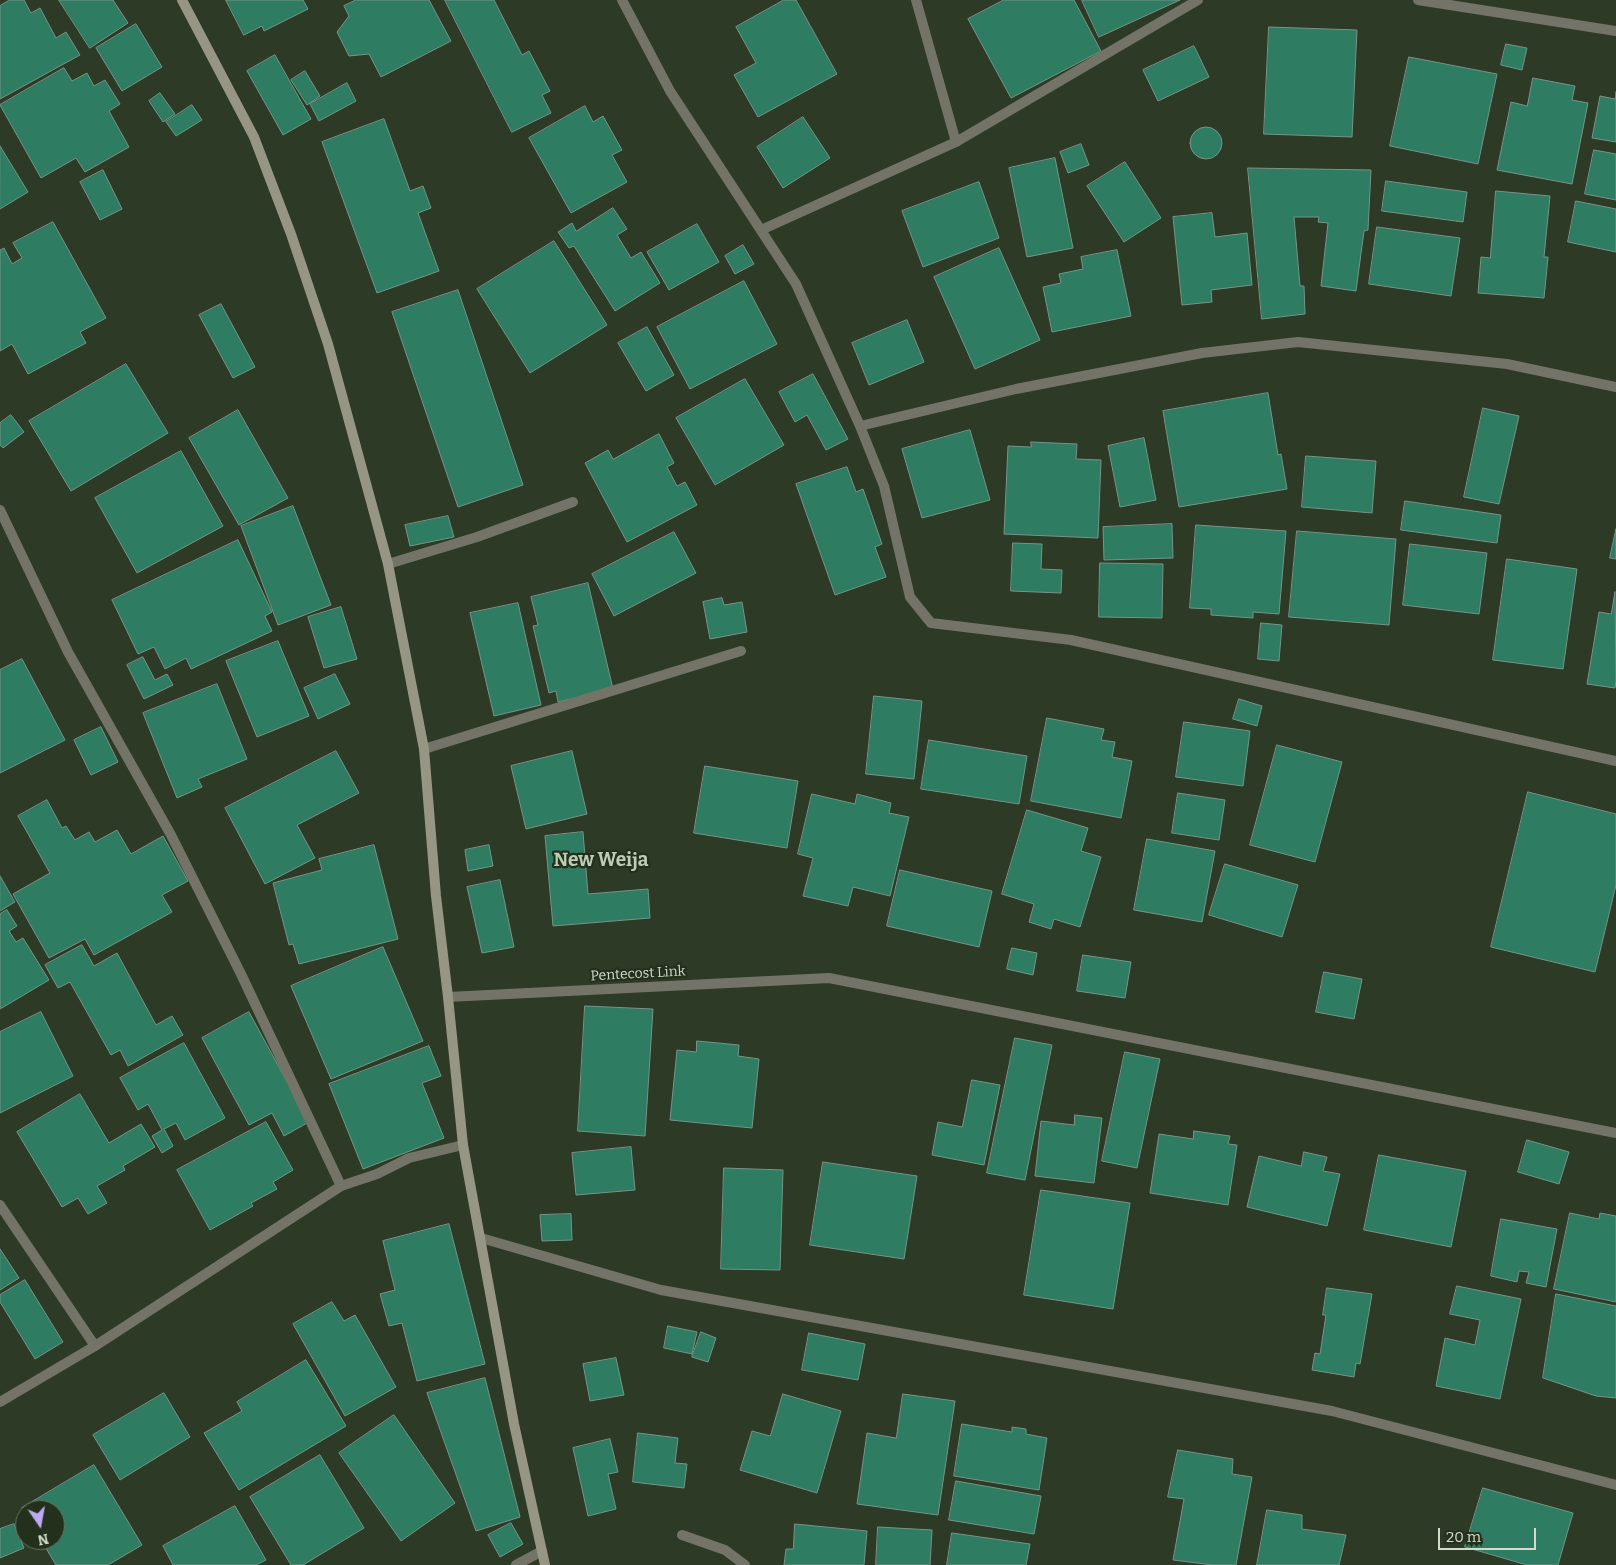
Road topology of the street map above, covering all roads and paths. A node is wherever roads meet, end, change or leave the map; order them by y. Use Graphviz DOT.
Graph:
graph roads {
  1 [pos="182,0"];
  2 [pos="622,0"];
  3 [pos="916,0"];
  4 [pos="1198,0"];
  5 [pos="1418,0"];
  6 [pos="1616,31"];
  7 [pos="956,142"];
  8 [pos="761,230"];
  9 [pos="1616,387"];
  10 [pos="860,426"];
  11 [pos="573,502"];
  12 [pos="0,510"];
  13 [pos="388,564"];
  14 [pos="741,650"];
  15 [pos="424,749"];
  16 [pos="1616,760"];
  17 [pos="448,997"];
  18 [pos="1616,1133"];
  19 [pos="463,1145"];
  20 [pos="341,1186"];
  21 [pos="0,1205"];
  22 [pos="481,1238"];
  23 [pos="95,1346"];
  24 [pos="0,1402"];
  25 [pos="1616,1485"];
  26 [pos="682,1535"];
  27 [pos="542,1550"];
  28 [pos="516,1565"];
  29 [pos="545,1565"];
  30 [pos="745,1565"];
  1 -- 13 [label="street"];
  2 -- 8 [label="street"];
  3 -- 7 [label="street"];
  4 -- 7 [label="street"];
  5 -- 6 [label="street"];
  7 -- 8 [label="street"];
  8 -- 10 [label="street"];
  9 -- 10 [label="street"];
  10 -- 16 [label="street"];
  11 -- 13 [label="street"];
  12 -- 20 [label="street"];
  13 -- 15 [label="street"];
  14 -- 15 [label="street"];
  15 -- 17 [label="street"];
  17 -- 18 [label="street, Pentecost Link"];
  17 -- 19 [label="street"];
  19 -- 20 [label="street"];
  19 -- 22 [label="street"];
  20 -- 23 [label="street"];
  21 -- 23 [label="street"];
  22 -- 25 [label="street"];
  22 -- 27 [label="street"];
  23 -- 24 [label="street"];
  26 -- 30 [label="street"];
  27 -- 28 [label="street"];
  27 -- 29 [label="street"];
}
